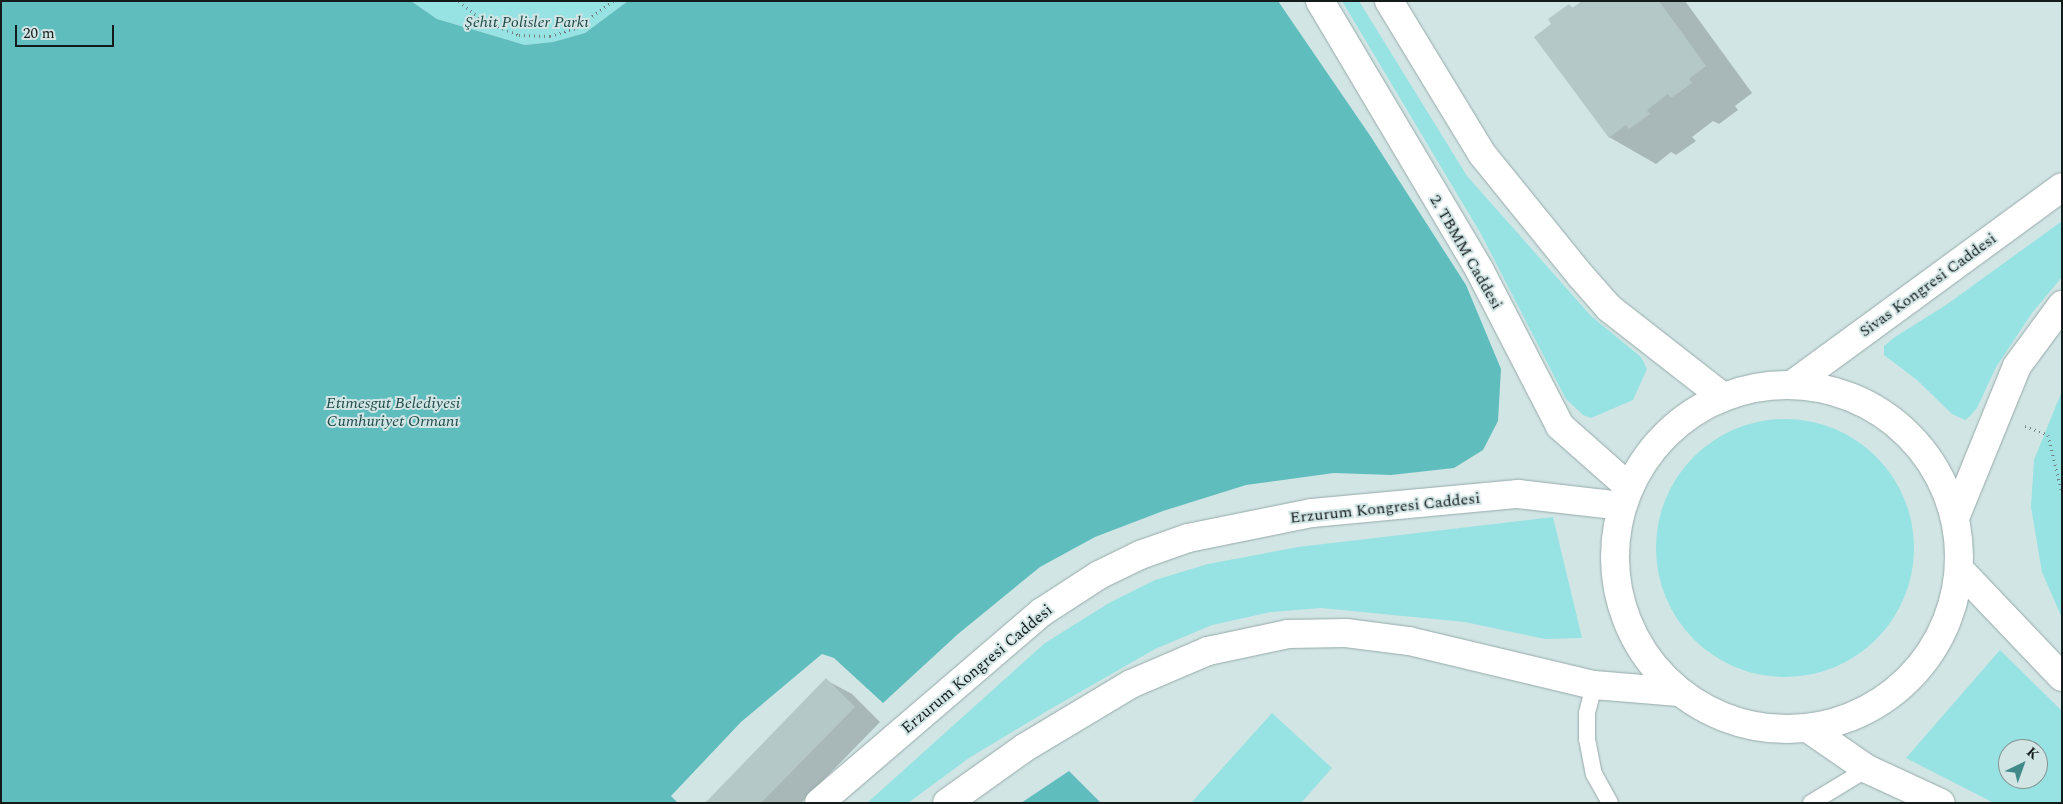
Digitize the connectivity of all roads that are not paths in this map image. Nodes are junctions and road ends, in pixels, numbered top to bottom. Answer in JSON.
{"nodes":[{"id":1,"x":1320,"y":1,"type":"edge"},
{"id":2,"x":1389,"y":1,"type":"edge"},
{"id":3,"x":2062,"y":187,"type":"edge"},
{"id":4,"x":2062,"y":305,"type":"edge"},
{"id":5,"x":1793,"y":384,"type":"junction"},
{"id":6,"x":1723,"y":398,"type":"junction"},
{"id":7,"x":1625,"y":497,"type":"junction"},
{"id":8,"x":1955,"y":518,"type":"junction"},
{"id":9,"x":1959,"y":569,"type":"junction"},
{"id":10,"x":2062,"y":677,"type":"edge"},
{"id":11,"x":1594,"y":685,"type":"junction"},
{"id":12,"x":1679,"y":692,"type":"junction"},
{"id":13,"x":1809,"y":729,"type":"junction"},
{"id":14,"x":1867,"y":769,"type":"junction"},
{"id":15,"x":819,"y":803,"type":"edge"},
{"id":16,"x":948,"y":803,"type":"edge"},
{"id":17,"x":1610,"y":803,"type":"edge"},
{"id":18,"x":1811,"y":803,"type":"edge"},
{"id":19,"x":1941,"y":803,"type":"edge"}],
"edges":[{"from":1,"to":7,"type":"main road","name":"2. TBMM Caddesi"},
{"from":2,"to":6,"type":"main road"},
{"from":3,"to":5,"type":"main road","name":"Sivas Kongresi Caddesi"},
{"from":4,"to":8,"type":"main road"},
{"from":5,"to":6,"type":"main road"},
{"from":5,"to":8,"type":"main road"},
{"from":6,"to":7,"type":"main road"},
{"from":7,"to":12,"type":"main road"},
{"from":7,"to":15,"type":"main road","name":"Erzurum Kongresi Caddesi"},
{"from":8,"to":9,"type":"main road"},
{"from":9,"to":10,"type":"main road"},
{"from":9,"to":13,"type":"main road"},
{"from":11,"to":12,"type":"main road"},
{"from":11,"to":16,"type":"main road"},
{"from":11,"to":17,"type":"lane"},
{"from":12,"to":13,"type":"main road"},
{"from":13,"to":14,"type":"main road"},
{"from":14,"to":18,"type":"lane"},
{"from":14,"to":19,"type":"main road"}]}
